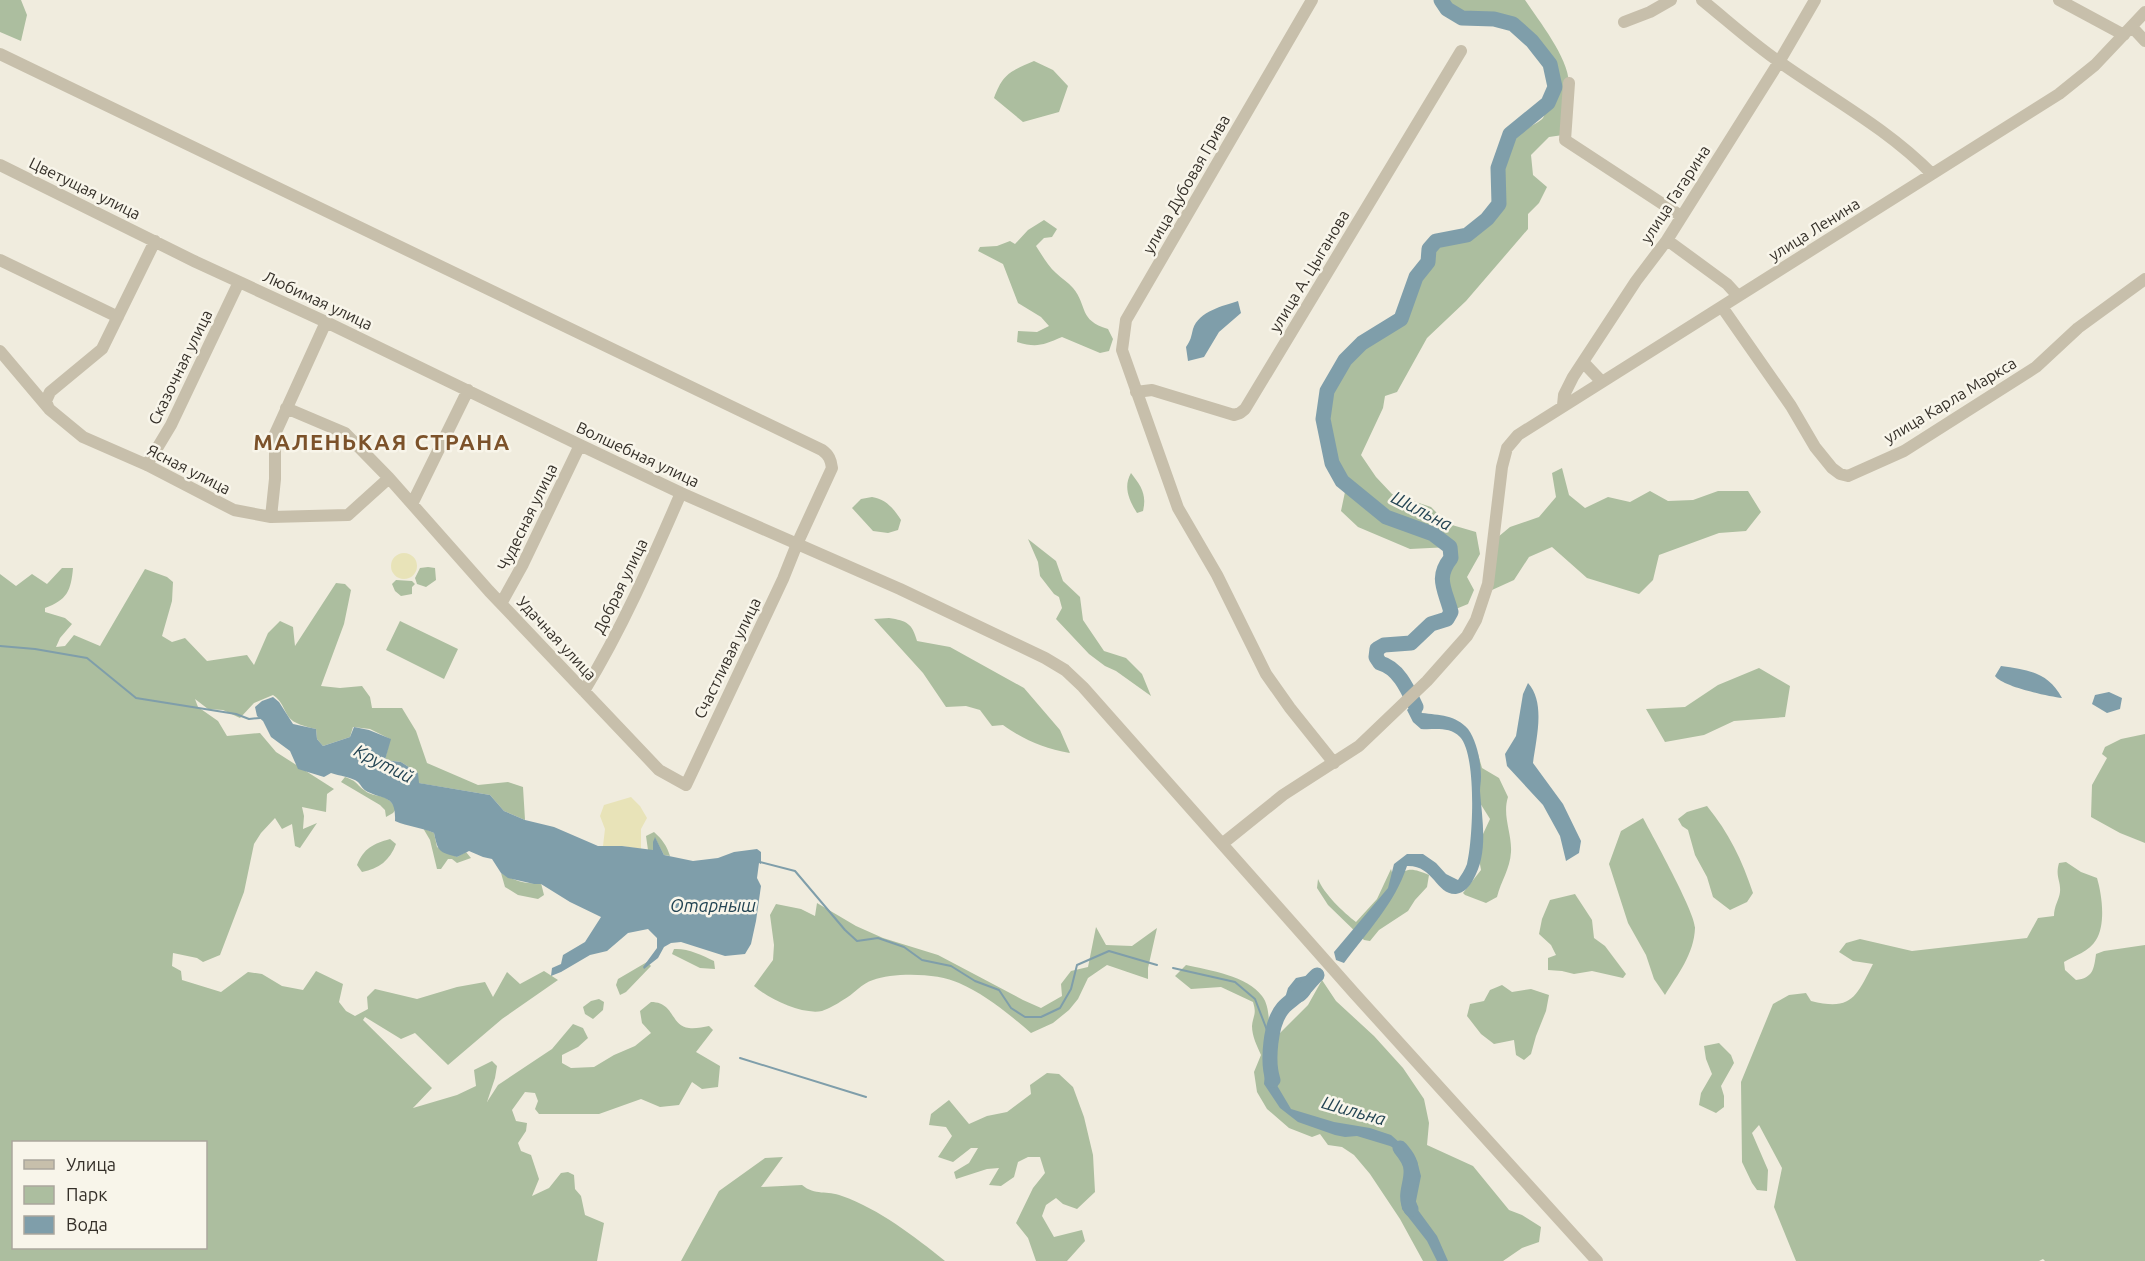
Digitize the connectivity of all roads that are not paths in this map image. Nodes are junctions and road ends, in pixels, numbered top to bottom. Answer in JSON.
{"nodes":[{"id":1,"x":1312,"y":0,"type":"edge"},
{"id":2,"x":1671,"y":0,"type":"edge"},
{"id":3,"x":1702,"y":0,"type":"edge"},
{"id":4,"x":1815,"y":0,"type":"edge"},
{"id":5,"x":2059,"y":0,"type":"edge"},
{"id":6,"x":2145,"y":12,"type":"edge"},
{"id":7,"x":1624,"y":22,"type":"dead end"},
{"id":8,"x":2128,"y":31,"type":"junction"},
{"id":9,"x":2145,"y":41,"type":"edge"},
{"id":10,"x":1461,"y":51,"type":"dead end"},
{"id":11,"x":0,"y":54,"type":"edge"},
{"id":12,"x":1779,"y":62,"type":"junction"},
{"id":13,"x":1569,"y":83,"type":"dead end"},
{"id":14,"x":0,"y":165,"type":"edge"},
{"id":15,"x":1932,"y":174,"type":"junction"},
{"id":16,"x":1681,"y":216,"type":"junction"},
{"id":17,"x":1667,"y":240,"type":"junction"},
{"id":18,"x":155,"y":241,"type":"junction"},
{"id":19,"x":0,"y":260,"type":"edge"},
{"id":20,"x":2145,"y":279,"type":"edge"},
{"id":21,"x":239,"y":282,"type":"junction"},
{"id":22,"x":1738,"y":297,"type":"junction"},
{"id":23,"x":1722,"y":308,"type":"junction"},
{"id":24,"x":118,"y":317,"type":"junction"},
{"id":25,"x":326,"y":322,"type":"junction"},
{"id":26,"x":0,"y":351,"type":"edge"},
{"id":27,"x":1583,"y":362,"type":"junction"},
{"id":28,"x":1602,"y":382,"type":"junction"},
{"id":29,"x":468,"y":390,"type":"junction"},
{"id":30,"x":1136,"y":392,"type":"junction"},
{"id":31,"x":1563,"y":405,"type":"junction"},
{"id":32,"x":286,"y":408,"type":"junction"},
{"id":33,"x":49,"y":409,"type":"junction"},
{"id":34,"x":580,"y":445,"type":"junction"},
{"id":35,"x":147,"y":465,"type":"junction"},
{"id":36,"x":389,"y":478,"type":"junction"},
{"id":37,"x":681,"y":493,"type":"junction"},
{"id":38,"x":412,"y":504,"type":"junction"},
{"id":39,"x":271,"y":517,"type":"junction"},
{"id":40,"x":797,"y":544,"type":"junction"},
{"id":41,"x":502,"y":603,"type":"junction"},
{"id":42,"x":584,"y":691,"type":"junction"},
{"id":43,"x":1334,"y":763,"type":"junction"},
{"id":44,"x":686,"y":785,"type":"joint"},
{"id":45,"x":1222,"y":844,"type":"junction"},
{"id":46,"x":1597,"y":1261,"type":"edge"}],
"edges":[{"from":1,"to":30,"type":"street","name":"улица Дубовая Грива"},
{"from":2,"to":7,"type":"street"},
{"from":3,"to":12,"type":"street"},
{"from":4,"to":12,"type":"street","name":"улица Гагарина"},
{"from":5,"to":8,"type":"street"},
{"from":6,"to":8,"type":"street","name":"улица Ленина"},
{"from":8,"to":9,"type":"street"},
{"from":8,"to":15,"type":"street","name":"улица Ленина"},
{"from":10,"to":30,"type":"street","name":"улица А. Цыганова"},
{"from":11,"to":40,"type":"street","name":"Счастливая улица"},
{"from":12,"to":15,"type":"street"},
{"from":12,"to":16,"type":"street","name":"улица Гагарина"},
{"from":13,"to":16,"type":"street"},
{"from":14,"to":18,"type":"street","name":"Цветущая улица"},
{"from":15,"to":22,"type":"street","name":"улица Ленина"},
{"from":16,"to":17,"type":"street","name":"улица Гагарина"},
{"from":17,"to":22,"type":"street"},
{"from":17,"to":27,"type":"street","name":"улица Гагарина"},
{"from":18,"to":21,"type":"street","name":"Любимая улица"},
{"from":18,"to":24,"type":"street"},
{"from":19,"to":24,"type":"street"},
{"from":20,"to":23,"type":"street","name":"улица Карла Маркса"},
{"from":21,"to":25,"type":"street","name":"Любимая улица"},
{"from":21,"to":35,"type":"street","name":"Сказочная улица"},
{"from":22,"to":23,"type":"street","name":"улица Ленина"},
{"from":23,"to":28,"type":"street","name":"улица Ленина"},
{"from":24,"to":33,"type":"street"},
{"from":25,"to":29,"type":"street","name":"Любимая улица"},
{"from":25,"to":32,"type":"street"},
{"from":26,"to":33,"type":"street","name":"Ясная улица"},
{"from":27,"to":28,"type":"street"},
{"from":27,"to":31,"type":"street","name":"улица Гагарина"},
{"from":28,"to":31,"type":"street","name":"улица Ленина"},
{"from":29,"to":34,"type":"street","name":"Волшебная улица"},
{"from":29,"to":38,"type":"street"},
{"from":30,"to":43,"type":"street","name":"улица Дубовая Грива"},
{"from":31,"to":43,"type":"street","name":"улица Ленина"},
{"from":32,"to":36,"type":"street","name":"Удачная улица"},
{"from":32,"to":39,"type":"street"},
{"from":33,"to":35,"type":"street","name":"Ясная улица"},
{"from":34,"to":37,"type":"street","name":"Волшебная улица"},
{"from":34,"to":41,"type":"street","name":"Чудесная улица"},
{"from":35,"to":39,"type":"street","name":"Ясная улица"},
{"from":36,"to":38,"type":"street","name":"Удачная улица"},
{"from":36,"to":39,"type":"street","name":"Ясная улица"},
{"from":37,"to":40,"type":"street","name":"Волшебная улица"},
{"from":37,"to":42,"type":"street","name":"Добрая улица"},
{"from":38,"to":41,"type":"street","name":"Удачная улица"},
{"from":40,"to":44,"type":"street","name":"Счастливая улица"},
{"from":40,"to":45,"type":"street","name":"Волшебная улица"},
{"from":41,"to":42,"type":"street","name":"Удачная улица"},
{"from":42,"to":44,"type":"street","name":"Удачная улица"},
{"from":43,"to":45,"type":"street","name":"улица Ленина"},
{"from":45,"to":46,"type":"street","name":"Волшебная улица"}]}
